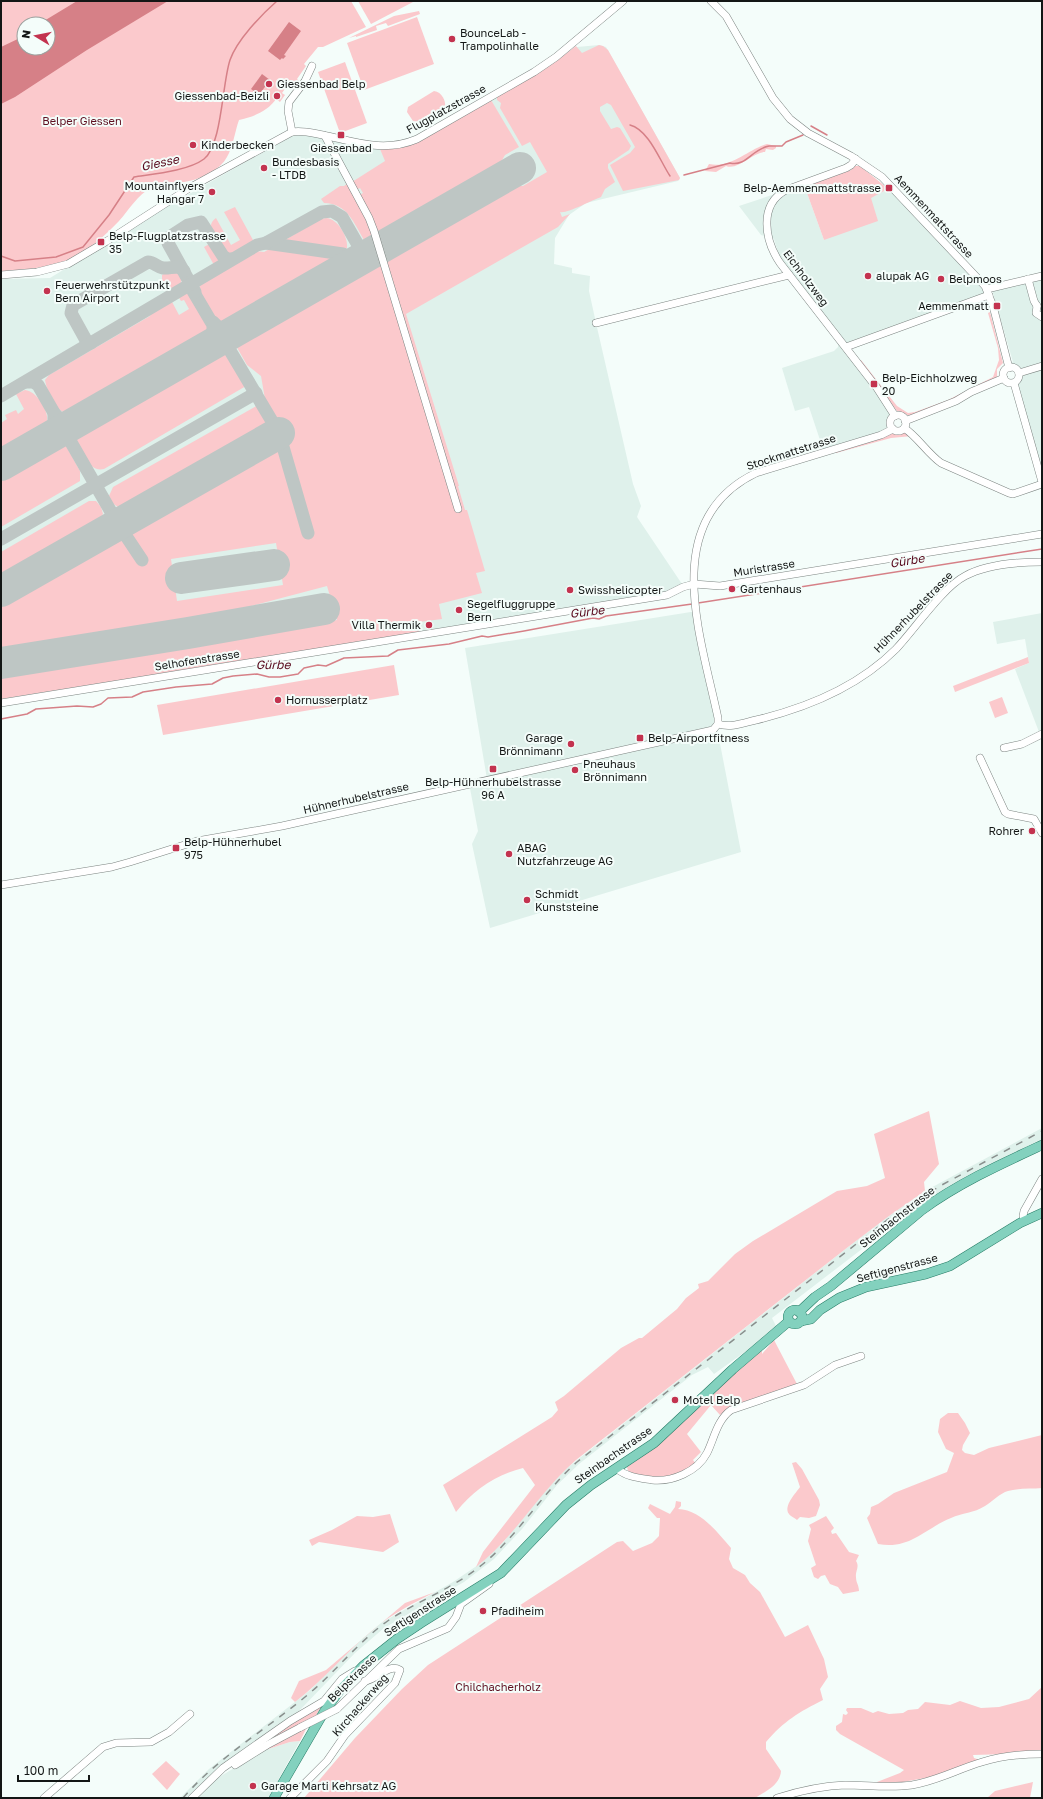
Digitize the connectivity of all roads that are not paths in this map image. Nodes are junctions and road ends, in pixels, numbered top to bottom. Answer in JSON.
{"nodes":[{"id":1,"x":623,"y":1,"type":"edge"},
{"id":2,"x":711,"y":1,"type":"edge"},
{"id":3,"x":312,"y":66,"type":"dead end"},
{"id":4,"x":292,"y":132,"type":"junction"},
{"id":5,"x":325,"y":136,"type":"junction"},
{"id":6,"x":331,"y":148,"type":"junction"},
{"id":7,"x":324,"y":153,"type":"dead end"},
{"id":8,"x":856,"y":159,"type":"junction"},
{"id":9,"x":1,"y":274,"type":"edge"},
{"id":10,"x":789,"y":275,"type":"junction"},
{"id":11,"x":1042,"y":276,"type":"edge"},
{"id":12,"x":1028,"y":279,"type":"junction"},
{"id":13,"x":988,"y":292,"type":"junction"},
{"id":14,"x":1040,"y":305,"type":"edge"},
{"id":15,"x":1042,"y":317,"type":"edge"},
{"id":16,"x":596,"y":322,"type":"dead end"},
{"id":17,"x":846,"y":347,"type":"junction"},
{"id":18,"x":1042,"y":366,"type":"edge"},
{"id":19,"x":1009,"y":368,"type":"junction"},
{"id":20,"x":1019,"y":373,"type":"junction"},
{"id":21,"x":1004,"y":378,"type":"junction"},
{"id":22,"x":1014,"y":383,"type":"junction"},
{"id":23,"x":895,"y":416,"type":"junction"},
{"id":24,"x":904,"y":424,"type":"junction"},
{"id":25,"x":893,"y":429,"type":"junction"},
{"id":26,"x":1042,"y":483,"type":"edge"},
{"id":27,"x":458,"y":509,"type":"dead end"},
{"id":28,"x":1042,"y":534,"type":"edge"},
{"id":29,"x":1042,"y":562,"type":"edge"},
{"id":30,"x":694,"y":584,"type":"junction"},
{"id":31,"x":491,"y":623,"type":"joint"},
{"id":32,"x":1,"y":703,"type":"edge"},
{"id":33,"x":716,"y":726,"type":"junction"},
{"id":34,"x":1042,"y":734,"type":"edge"},
{"id":35,"x":1004,"y":748,"type":"dead end"},
{"id":36,"x":980,"y":758,"type":"dead end"},
{"id":37,"x":1042,"y":833,"type":"edge"},
{"id":38,"x":1,"y":885,"type":"edge"},
{"id":39,"x":1042,"y":1145,"type":"edge"},
{"id":40,"x":1042,"y":1179,"type":"edge"},
{"id":41,"x":1042,"y":1213,"type":"edge"},
{"id":42,"x":1025,"y":1221,"type":"junction"},
{"id":43,"x":800,"y":1316,"type":"junction"},
{"id":44,"x":861,"y":1356,"type":"dead end"},
{"id":45,"x":617,"y":1469,"type":"junction"},
{"id":46,"x":492,"y":1581,"type":"junction"},
{"id":47,"x":363,"y":1666,"type":"junction"},
{"id":48,"x":365,"y":1681,"type":"junction"},
{"id":49,"x":190,"y":1714,"type":"dead end"},
{"id":50,"x":1042,"y":1754,"type":"edge"},
{"id":51,"x":213,"y":1777,"type":"junction"},
{"id":52,"x":44,"y":1798,"type":"edge"},
{"id":53,"x":192,"y":1798,"type":"edge"},
{"id":54,"x":274,"y":1798,"type":"edge"},
{"id":55,"x":290,"y":1798,"type":"edge"},
{"id":56,"x":776,"y":1798,"type":"edge"}],
"edges":[{"from":1,"to":5,"type":"street","name":"Flugplatzstrasse"},
{"from":2,"to":8,"type":"street"},
{"from":3,"to":4,"type":"street"},
{"from":4,"to":5,"type":"street","name":"Flugplatzstrasse"},
{"from":4,"to":9,"type":"street"},
{"from":5,"to":6,"type":"street"},
{"from":6,"to":7,"type":"street"},
{"from":6,"to":27,"type":"street"},
{"from":8,"to":10,"type":"street","name":"Eichholzweg"},
{"from":8,"to":13,"type":"street","name":"Aemmenmattstrasse"},
{"from":10,"to":16,"type":"street"},
{"from":10,"to":17,"type":"street","name":"Eichholzweg"},
{"from":11,"to":12,"type":"street"},
{"from":12,"to":13,"type":"street"},
{"from":12,"to":14,"type":"street"},
{"from":13,"to":17,"type":"street"},
{"from":13,"to":19,"type":"street","name":"Aemmenmattstrasse"},
{"from":14,"to":15,"type":"street"},
{"from":17,"to":23,"type":"street","name":"Eichholzweg"},
{"from":18,"to":20,"type":"street"},
{"from":19,"to":20,"type":"street"},
{"from":19,"to":21,"type":"street"},
{"from":20,"to":22,"type":"street"},
{"from":21,"to":22,"type":"street"},
{"from":21,"to":24,"type":"street"},
{"from":22,"to":26,"type":"street"},
{"from":23,"to":24,"type":"street"},
{"from":23,"to":25,"type":"street"},
{"from":24,"to":25,"type":"street"},
{"from":24,"to":26,"type":"street"},
{"from":25,"to":30,"type":"street","name":"Stockmattstrasse"},
{"from":28,"to":30,"type":"street","name":"Muristrasse"},
{"from":29,"to":33,"type":"street","name":"Hühnerhubelstrasse"},
{"from":30,"to":31,"type":"street","name":"Muristrasse"},
{"from":30,"to":33,"type":"street","name":"Stockmattstrasse"},
{"from":31,"to":32,"type":"street","name":"Selhofenstrasse"},
{"from":33,"to":38,"type":"street","name":"Hühnerhubelstrasse"},
{"from":34,"to":35,"type":"street"},
{"from":36,"to":37,"type":"street"},
{"from":39,"to":43,"type":"main road","name":"Steinbachstrasse"},
{"from":40,"to":42,"type":"street"},
{"from":41,"to":42,"type":"main road","name":"Seftigenstrasse"},
{"from":42,"to":43,"type":"main road","name":"Seftigenstrasse"},
{"from":43,"to":45,"type":"main road","name":"Steinbachstrasse"},
{"from":44,"to":45,"type":"street"},
{"from":45,"to":46,"type":"main road","name":"Steinbachstrasse"},
{"from":46,"to":47,"type":"main road","name":"Seftigenstrasse"},
{"from":46,"to":48,"type":"street","name":"Belpstrasse"},
{"from":47,"to":51,"type":"street","name":"Belpstrasse"},
{"from":47,"to":54,"type":"main road","name":"Seftigenstrasse"},
{"from":48,"to":51,"type":"street","name":"Belpstrasse","bridge":true},
{"from":48,"to":55,"type":"street","name":"Kirchackerweg"},
{"from":49,"to":52,"type":"street"},
{"from":50,"to":56,"type":"street"},
{"from":51,"to":53,"type":"street","name":"Belpstrasse"}]}
